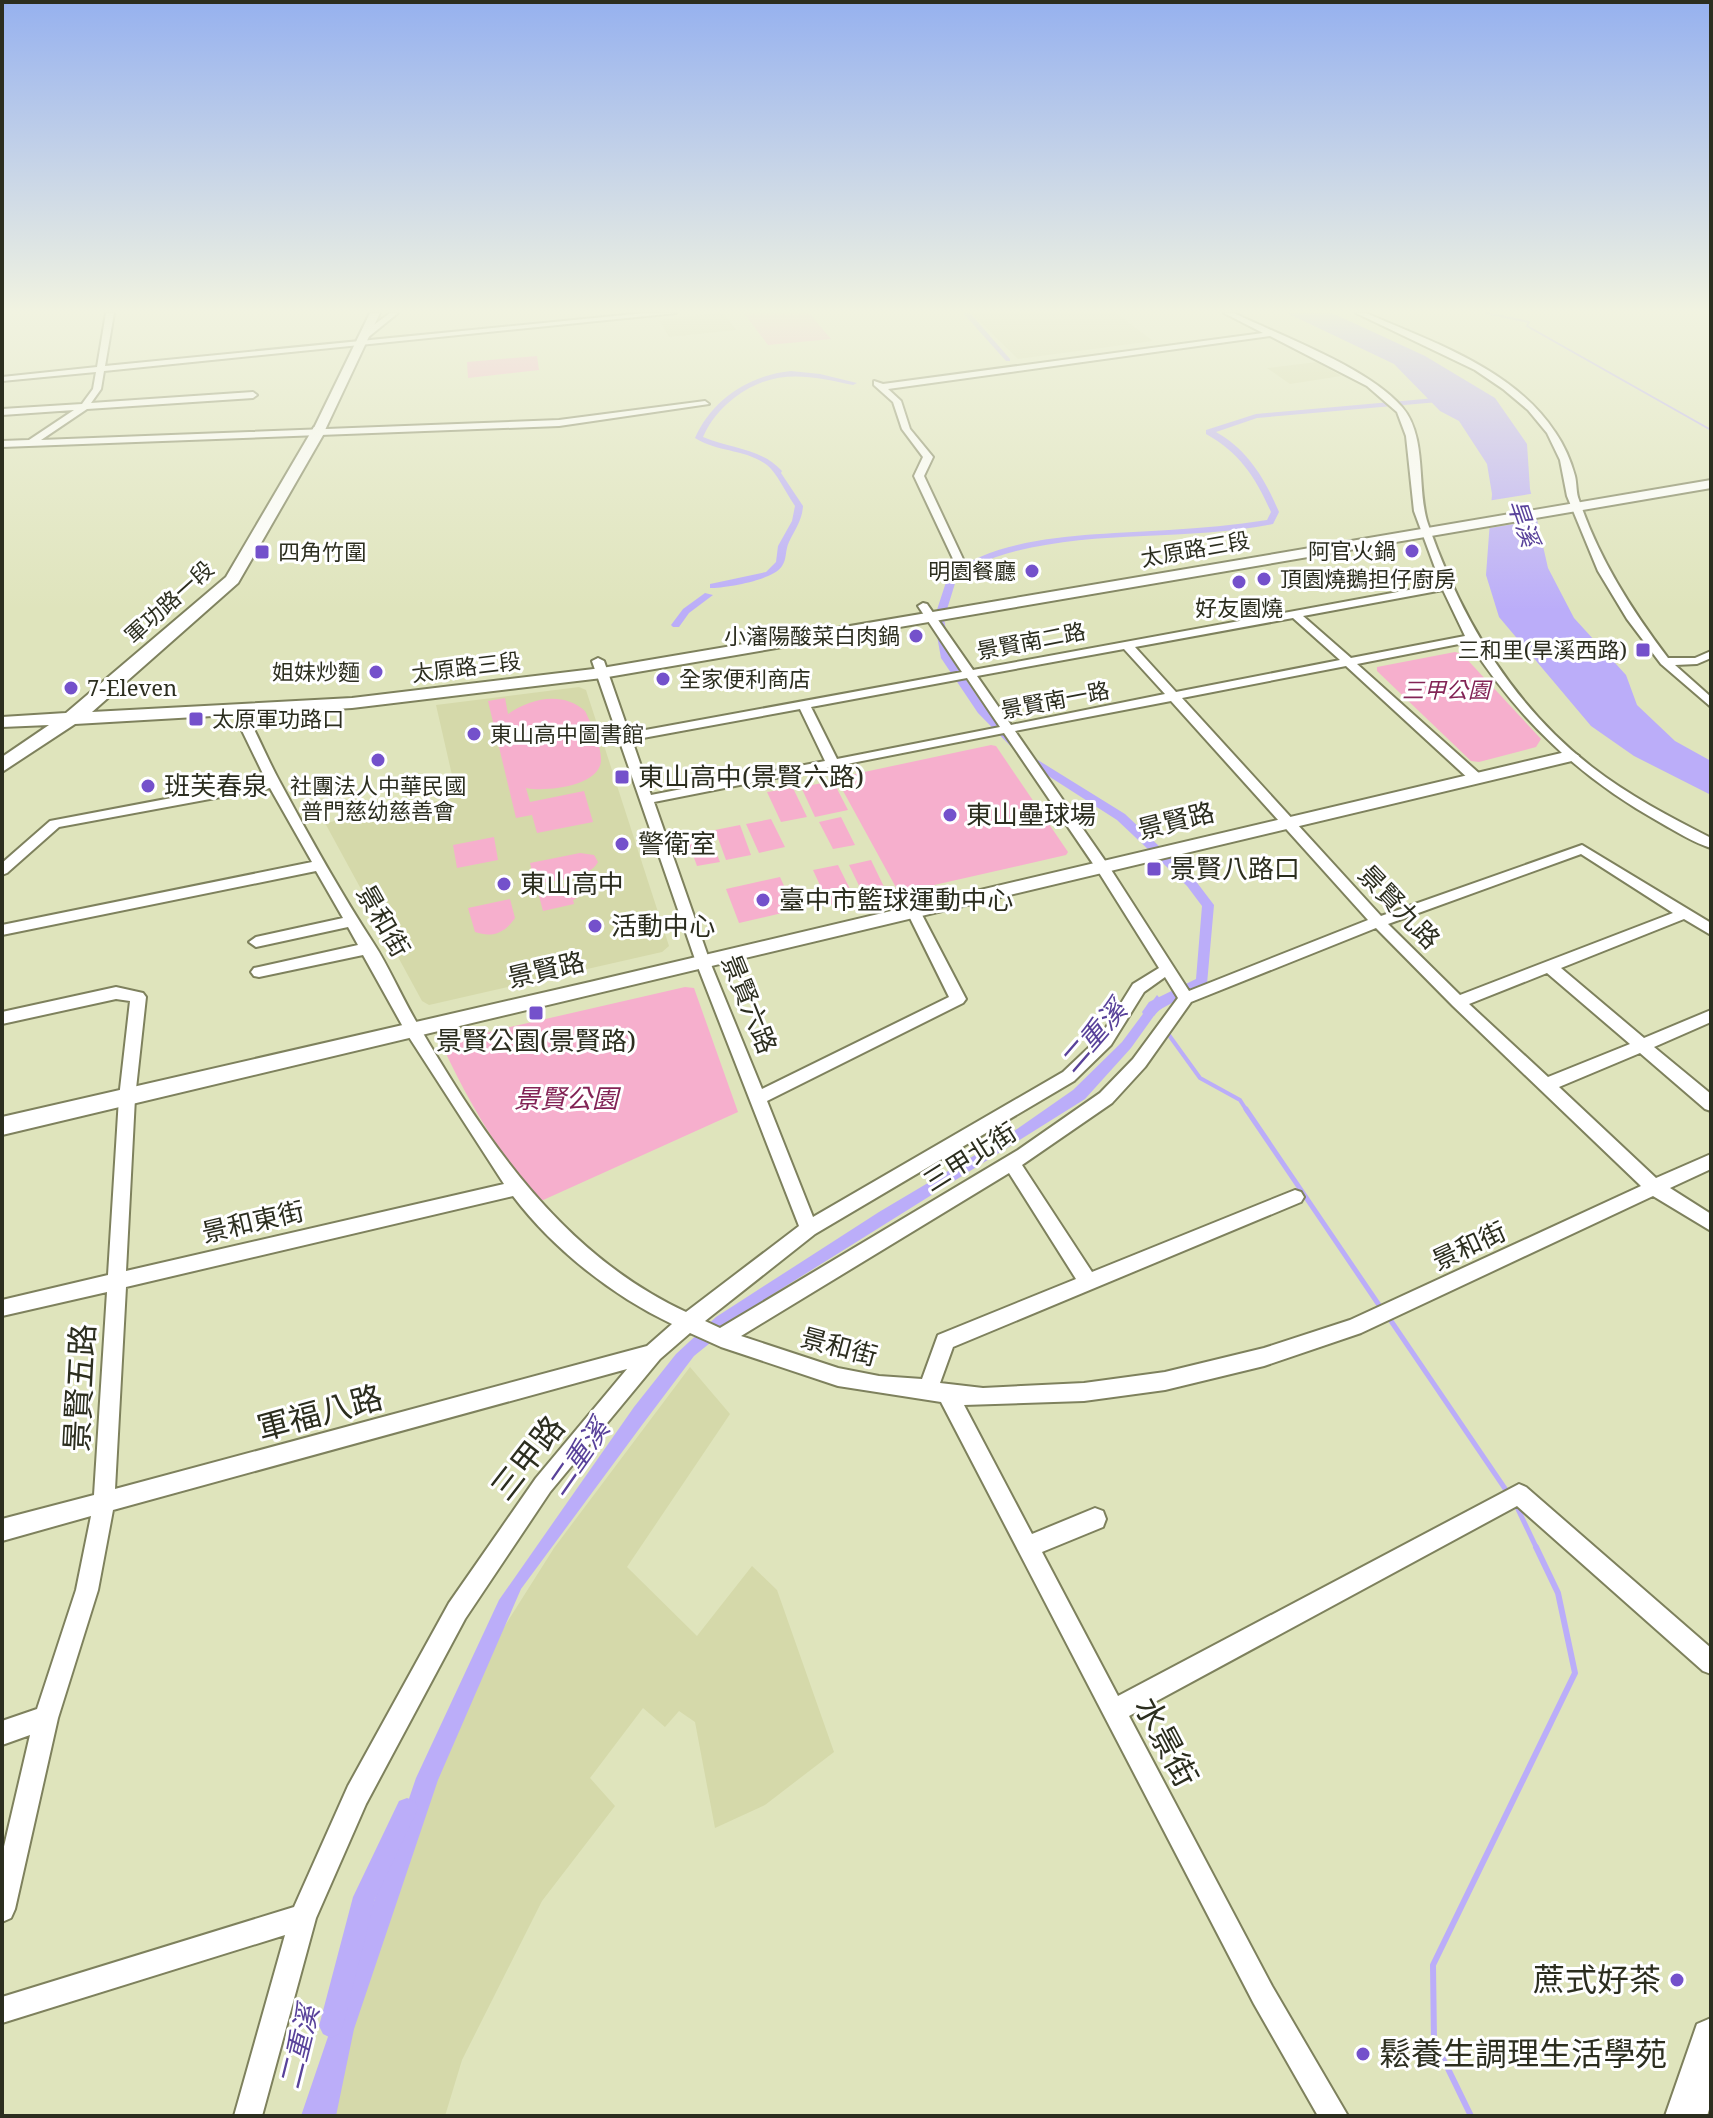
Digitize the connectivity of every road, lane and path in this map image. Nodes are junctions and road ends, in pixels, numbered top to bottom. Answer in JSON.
{"nodes":[{"id":1,"x":76,"y":412,"type":"edge"},
{"id":2,"x":328,"y":412,"type":"edge"},
{"id":3,"x":645,"y":412,"type":"edge"},
{"id":4,"x":900,"y":412,"type":"edge"},
{"id":5,"x":1401,"y":412,"type":"edge"},
{"id":6,"x":1533,"y":412,"type":"edge"},
{"id":7,"x":319,"y":430,"type":"junction"},
{"id":8,"x":30,"y":443,"type":"junction"},
{"id":9,"x":2,"y":444,"type":"edge"},
{"id":10,"x":1711,"y":472,"type":"edge"},
{"id":11,"x":1711,"y":484,"type":"edge"},
{"id":12,"x":1568,"y":503,"type":"junction"},
{"id":13,"x":1429,"y":527,"type":"junction"},
{"id":14,"x":958,"y":559,"type":"dead end"},
{"id":15,"x":1447,"y":586,"type":"junction"},
{"id":16,"x":927,"y":612,"type":"junction"},
{"id":17,"x":1294,"y":613,"type":"junction"},
{"id":18,"x":1472,"y":638,"type":"junction"},
{"id":19,"x":1126,"y":644,"type":"junction"},
{"id":20,"x":1711,"y":654,"type":"edge"},
{"id":21,"x":1349,"y":662,"type":"junction"},
{"id":22,"x":1665,"y":662,"type":"junction"},
{"id":23,"x":600,"y":667,"type":"junction"},
{"id":24,"x":970,"y":673,"type":"junction"},
{"id":25,"x":1174,"y":697,"type":"junction"},
{"id":26,"x":1711,"y":703,"type":"edge"},
{"id":27,"x":803,"y":704,"type":"junction"},
{"id":28,"x":88,"y":706,"type":"junction"},
{"id":29,"x":2,"y":709,"type":"edge"},
{"id":30,"x":238,"y":710,"type":"junction"},
{"id":31,"x":68,"y":720,"type":"junction"},
{"id":32,"x":2,"y":722,"type":"edge"},
{"id":33,"x":1008,"y":730,"type":"junction"},
{"id":34,"x":623,"y":738,"type":"junction"},
{"id":35,"x":1570,"y":756,"type":"junction"},
{"id":36,"x":833,"y":764,"type":"junction"},
{"id":37,"x":2,"y":766,"type":"edge"},
{"id":38,"x":1476,"y":778,"type":"junction"},
{"id":39,"x":274,"y":783,"type":"junction"},
{"id":40,"x":645,"y":800,"type":"junction"},
{"id":41,"x":1286,"y":822,"type":"junction"},
{"id":42,"x":1711,"y":844,"type":"edge"},
{"id":43,"x":321,"y":865,"type":"junction"},
{"id":44,"x":1103,"y":868,"type":"junction"},
{"id":45,"x":2,"y":870,"type":"edge"},
{"id":46,"x":1686,"y":913,"type":"junction"},
{"id":47,"x":915,"y":914,"type":"junction"},
{"id":48,"x":354,"y":921,"type":"junction"},
{"id":49,"x":1378,"y":922,"type":"junction"},
{"id":50,"x":2,"y":930,"type":"edge"},
{"id":51,"x":1711,"y":930,"type":"edge"},
{"id":52,"x":256,"y":942,"type":"dead end"},
{"id":53,"x":369,"y":948,"type":"junction"},
{"id":54,"x":703,"y":962,"type":"junction"},
{"id":55,"x":1550,"y":967,"type":"junction"},
{"id":56,"x":1168,"y":970,"type":"junction"},
{"id":57,"x":259,"y":972,"type":"dead end"},
{"id":58,"x":1186,"y":998,"type":"junction"},
{"id":59,"x":1458,"y":1002,"type":"junction"},
{"id":60,"x":1711,"y":1016,"type":"edge"},
{"id":61,"x":2,"y":1018,"type":"edge"},
{"id":62,"x":413,"y":1030,"type":"junction"},
{"id":63,"x":1639,"y":1045,"type":"junction"},
{"id":64,"x":1547,"y":1085,"type":"junction"},
{"id":65,"x":127,"y":1098,"type":"junction"},
{"id":66,"x":758,"y":1098,"type":"junction"},
{"id":67,"x":1711,"y":1104,"type":"edge"},
{"id":68,"x":2,"y":1126,"type":"edge"},
{"id":69,"x":1711,"y":1161,"type":"edge"},
{"id":70,"x":1012,"y":1163,"type":"junction"},
{"id":71,"x":517,"y":1188,"type":"junction"},
{"id":72,"x":1655,"y":1188,"type":"junction"},
{"id":73,"x":1295,"y":1197,"type":"dead end"},
{"id":74,"x":1711,"y":1223,"type":"edge"},
{"id":75,"x":809,"y":1229,"type":"junction"},
{"id":76,"x":116,"y":1281,"type":"junction"},
{"id":77,"x":1088,"y":1282,"type":"junction"},
{"id":78,"x":2,"y":1308,"type":"edge"},
{"id":79,"x":686,"y":1324,"type":"junction"},
{"id":80,"x":721,"y":1338,"type":"junction"},
{"id":81,"x":653,"y":1353,"type":"junction"},
{"id":82,"x":938,"y":1392,"type":"junction"},
{"id":83,"x":104,"y":1502,"type":"junction"},
{"id":84,"x":1095,"y":1519,"type":"dead end"},
{"id":85,"x":2,"y":1530,"type":"edge"},
{"id":86,"x":1027,"y":1547,"type":"junction"},
{"id":87,"x":1711,"y":1663,"type":"edge"},
{"id":88,"x":1114,"y":1711,"type":"junction"},
{"id":89,"x":46,"y":1718,"type":"junction"},
{"id":90,"x":2,"y":1733,"type":"edge"},
{"id":91,"x":2,"y":1909,"type":"edge"},
{"id":92,"x":303,"y":1917,"type":"junction"},
{"id":93,"x":2,"y":2010,"type":"edge"},
{"id":94,"x":1711,"y":2038,"type":"edge"},
{"id":95,"x":248,"y":2116,"type":"edge"},
{"id":96,"x":1334,"y":2116,"type":"edge"},
{"id":97,"x":1686,"y":2116,"type":"edge"}],
"edges":[{"from":1,"to":8,"type":"street"},
{"from":2,"to":7,"type":"street"},
{"from":3,"to":7,"type":"street"},
{"from":4,"to":14,"type":"street"},
{"from":5,"to":13,"type":"street"},
{"from":6,"to":12,"type":"street"},
{"from":7,"to":8,"type":"street"},
{"from":7,"to":28,"type":"main road","name":"軍功路一段"},
{"from":8,"to":9,"type":"street"},
{"from":10,"to":12,"type":"main road"},
{"from":11,"to":12,"type":"main road"},
{"from":12,"to":13,"type":"main road","name":"太原路三段"},
{"from":12,"to":22,"type":"street"},
{"from":13,"to":15,"type":"street"},
{"from":13,"to":16,"type":"main road","name":"太原路三段"},
{"from":15,"to":17,"type":"street","name":"景賢南二路"},
{"from":15,"to":18,"type":"street"},
{"from":16,"to":23,"type":"main road","name":"太原路三段"},
{"from":16,"to":24,"type":"street"},
{"from":17,"to":19,"type":"street","name":"景賢南二路"},
{"from":17,"to":21,"type":"street"},
{"from":18,"to":21,"type":"street","name":"景賢南一路"},
{"from":18,"to":35,"type":"street"},
{"from":19,"to":24,"type":"street","name":"景賢南二路"},
{"from":19,"to":25,"type":"street","name":"景賢九路"},
{"from":20,"to":22,"type":"street"},
{"from":21,"to":25,"type":"street","name":"景賢南一路"},
{"from":21,"to":38,"type":"street"},
{"from":22,"to":26,"type":"street"},
{"from":23,"to":28,"type":"main road","name":"太原路三段"},
{"from":23,"to":30,"type":"main road","name":"太原路三段"},
{"from":23,"to":34,"type":"street","name":"景賢六路"},
{"from":24,"to":27,"type":"street","name":"景賢南二路"},
{"from":24,"to":33,"type":"street"},
{"from":25,"to":33,"type":"street","name":"景賢南一路"},
{"from":25,"to":41,"type":"street","name":"景賢九路"},
{"from":27,"to":34,"type":"street","name":"景賢南二路"},
{"from":27,"to":36,"type":"street"},
{"from":28,"to":29,"type":"main road","name":"太原路三段"},
{"from":28,"to":31,"type":"main road","name":"軍功路一段"},
{"from":30,"to":31,"type":"main road","name":"太原路三段"},
{"from":30,"to":39,"type":"street","name":"景和街"},
{"from":31,"to":32,"type":"main road","name":"太原路三段"},
{"from":31,"to":37,"type":"main road","name":"軍功路一段"},
{"from":33,"to":36,"type":"street","name":"景賢南一路"},
{"from":33,"to":44,"type":"street"},
{"from":34,"to":40,"type":"street","name":"景賢六路"},
{"from":35,"to":38,"type":"street","name":"景賢路"},
{"from":35,"to":42,"type":"street"},
{"from":36,"to":40,"type":"street","name":"景賢南一路"},
{"from":38,"to":41,"type":"street","name":"景賢路"},
{"from":39,"to":43,"type":"street","name":"景和街"},
{"from":39,"to":45,"type":"street"},
{"from":40,"to":54,"type":"street","name":"景賢六路"},
{"from":41,"to":44,"type":"street","name":"景賢路"},
{"from":41,"to":49,"type":"street","name":"景賢九路"},
{"from":43,"to":48,"type":"street","name":"景和街"},
{"from":43,"to":50,"type":"street"},
{"from":44,"to":47,"type":"street","name":"景賢路"},
{"from":44,"to":56,"type":"street"},
{"from":46,"to":49,"type":"street"},
{"from":46,"to":51,"type":"street"},
{"from":46,"to":55,"type":"street"},
{"from":47,"to":54,"type":"street","name":"景賢路"},
{"from":47,"to":66,"type":"street"},
{"from":48,"to":52,"type":"street"},
{"from":48,"to":53,"type":"street","name":"景和街"},
{"from":49,"to":58,"type":"street"},
{"from":49,"to":59,"type":"street","name":"景賢九路"},
{"from":53,"to":57,"type":"street"},
{"from":53,"to":62,"type":"street","name":"景和街"},
{"from":54,"to":62,"type":"street","name":"景賢路"},
{"from":54,"to":66,"type":"street","name":"景賢六路"},
{"from":55,"to":59,"type":"street"},
{"from":55,"to":63,"type":"street"},
{"from":56,"to":58,"type":"street"},
{"from":56,"to":75,"type":"street","name":"三甲路"},
{"from":58,"to":70,"type":"street","name":"三甲北街"},
{"from":59,"to":64,"type":"street","name":"景賢九路"},
{"from":60,"to":63,"type":"street"},
{"from":61,"to":65,"type":"street","name":"景賢五路"},
{"from":62,"to":65,"type":"street","name":"景賢路"},
{"from":62,"to":71,"type":"street","name":"景和街"},
{"from":63,"to":64,"type":"street"},
{"from":63,"to":67,"type":"street"},
{"from":64,"to":72,"type":"street","name":"景賢九路"},
{"from":65,"to":68,"type":"street","name":"景賢路"},
{"from":65,"to":76,"type":"street","name":"景賢五路"},
{"from":66,"to":75,"type":"street","name":"景賢六路"},
{"from":69,"to":72,"type":"street","name":"景和街"},
{"from":70,"to":77,"type":"street"},
{"from":70,"to":80,"type":"street","name":"三甲北街"},
{"from":71,"to":76,"type":"street","name":"景和東街"},
{"from":71,"to":79,"type":"street","name":"景和街"},
{"from":72,"to":74,"type":"street","name":"景賢九路"},
{"from":72,"to":82,"type":"street","name":"景和街"},
{"from":73,"to":77,"type":"street"},
{"from":75,"to":79,"type":"street","name":"三甲路"},
{"from":76,"to":78,"type":"street","name":"景和東街"},
{"from":76,"to":83,"type":"street","name":"景賢五路"},
{"from":77,"to":82,"type":"street"},
{"from":79,"to":80,"type":"street","name":"景和街"},
{"from":79,"to":81,"type":"street","name":"三甲路"},
{"from":80,"to":82,"type":"street","name":"景和街"},
{"from":81,"to":83,"type":"street","name":"軍福八路"},
{"from":81,"to":92,"type":"street","name":"三甲路"},
{"from":82,"to":86,"type":"street","name":"水景街"},
{"from":83,"to":85,"type":"street","name":"軍福八路"},
{"from":83,"to":89,"type":"street","name":"景賢五路"},
{"from":84,"to":86,"type":"street"},
{"from":86,"to":88,"type":"street","name":"水景街"},
{"from":87,"to":88,"type":"street"},
{"from":88,"to":96,"type":"street","name":"水景街"},
{"from":89,"to":90,"type":"street"},
{"from":89,"to":91,"type":"street","name":"景賢五路"},
{"from":92,"to":93,"type":"street"},
{"from":92,"to":95,"type":"street","name":"三甲路"},
{"from":94,"to":97,"type":"main road"}]}
